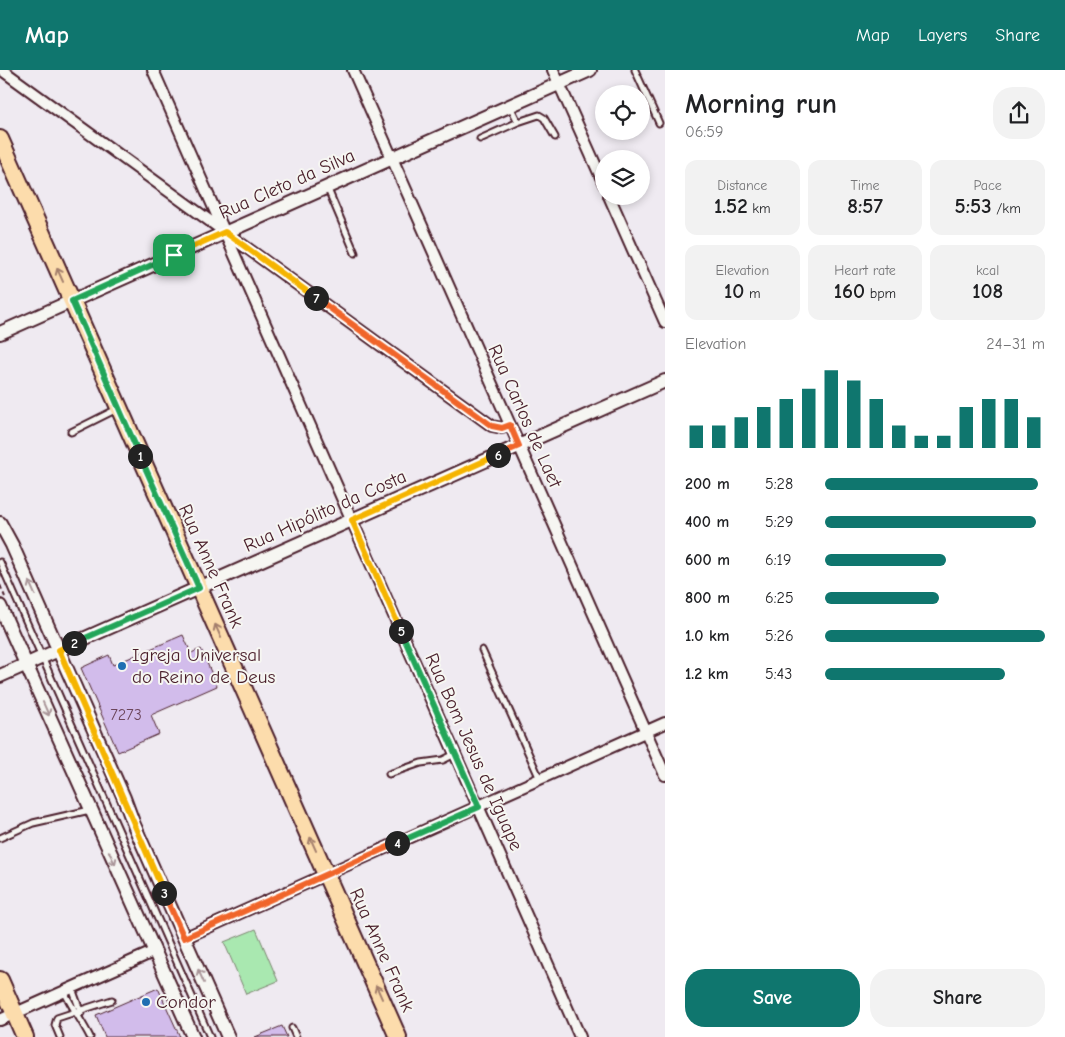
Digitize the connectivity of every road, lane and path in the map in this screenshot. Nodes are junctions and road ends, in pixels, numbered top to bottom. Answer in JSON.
{"nodes":[{"id":1,"x":2,"y":70,"type":"edge"},
{"id":2,"x":153,"y":70,"type":"edge"},
{"id":3,"x":353,"y":70,"type":"edge"},
{"id":4,"x":553,"y":70,"type":"edge"},
{"id":5,"x":590,"y":70,"type":"edge"},
{"id":6,"x":635,"y":70,"type":"edge"},
{"id":7,"x":559,"y":84,"type":"junction"},
{"id":8,"x":510,"y":106,"type":"junction"},
{"id":9,"x":518,"y":122,"type":"junction"},
{"id":10,"x":659,"y":123,"type":"dead end"},
{"id":11,"x":555,"y":137,"type":"dead end"},
{"id":12,"x":480,"y":139,"type":"dead end"},
{"id":13,"x":0,"y":140,"type":"edge"},
{"id":14,"x":392,"y":158,"type":"junction"},
{"id":15,"x":595,"y":164,"type":"edge"},
{"id":16,"x":327,"y":187,"type":"junction"},
{"id":17,"x":613,"y":205,"type":"edge"},
{"id":18,"x":225,"y":232,"type":"junction"},
{"id":19,"x":355,"y":253,"type":"dead end"},
{"id":20,"x":72,"y":301,"type":"junction"},
{"id":21,"x":665,"y":322,"type":"edge"},
{"id":22,"x":0,"y":333,"type":"edge"},
{"id":23,"x":665,"y":381,"type":"edge"},
{"id":24,"x":119,"y":408,"type":"junction"},
{"id":25,"x":510,"y":425,"type":"junction"},
{"id":26,"x":70,"y":432,"type":"dead end"},
{"id":27,"x":519,"y":446,"type":"junction"},
{"id":28,"x":352,"y":520,"type":"junction"},
{"id":29,"x":0,"y":522,"type":"edge"},
{"id":30,"x":0,"y":562,"type":"edge"},
{"id":31,"x":199,"y":588,"type":"junction"},
{"id":32,"x":0,"y":606,"type":"edge"},
{"id":33,"x":59,"y":650,"type":"junction"},
{"id":34,"x":482,"y":650,"type":"dead end"},
{"id":35,"x":42,"y":658,"type":"junction"},
{"id":36,"x":26,"y":665,"type":"junction"},
{"id":37,"x":0,"y":676,"type":"edge"},
{"id":38,"x":665,"y":724,"type":"edge"},
{"id":39,"x":646,"y":732,"type":"junction"},
{"id":40,"x":455,"y":754,"type":"junction"},
{"id":41,"x":389,"y":774,"type":"dead end"},
{"id":42,"x":665,"y":775,"type":"edge"},
{"id":43,"x":541,"y":779,"type":"junction"},
{"id":44,"x":479,"y":807,"type":"junction"},
{"id":45,"x":90,"y":810,"type":"junction"},
{"id":46,"x":0,"y":838,"type":"edge"},
{"id":47,"x":326,"y":874,"type":"junction"},
{"id":48,"x":184,"y":938,"type":"junction"},
{"id":49,"x":155,"y":951,"type":"junction"},
{"id":50,"x":0,"y":980,"type":"edge"},
{"id":51,"x":68,"y":990,"type":"junction"},
{"id":52,"x":112,"y":1000,"type":"dead end"},
{"id":53,"x":78,"y":1012,"type":"junction"},
{"id":54,"x":7,"y":1016,"type":"edge"},
{"id":55,"x":292,"y":1028,"type":"dead end"},
{"id":56,"x":25,"y":1037,"type":"edge"},
{"id":57,"x":60,"y":1037,"type":"edge"},
{"id":58,"x":90,"y":1037,"type":"edge"},
{"id":59,"x":193,"y":1037,"type":"edge"},
{"id":60,"x":210,"y":1037,"type":"edge"},
{"id":61,"x":228,"y":1037,"type":"edge"},
{"id":62,"x":296,"y":1037,"type":"edge"},
{"id":63,"x":398,"y":1037,"type":"edge"},
{"id":64,"x":580,"y":1037,"type":"edge"}],
"edges":[{"from":1,"to":18,"type":"street"},
{"from":2,"to":18,"type":"street","name":"Rua Bom Jesus de Iguape"},
{"from":3,"to":14,"type":"street","name":"Rua Carlos de Laet"},
{"from":4,"to":7,"type":"street"},
{"from":5,"to":7,"type":"street","name":"Rua Cleto da Silva"},
{"from":6,"to":10,"type":"lane"},
{"from":7,"to":8,"type":"street","name":"Rua Cleto da Silva"},
{"from":7,"to":15,"type":"street"},
{"from":8,"to":9,"type":"lane"},
{"from":8,"to":14,"type":"street","name":"Rua Cleto da Silva"},
{"from":9,"to":11,"type":"lane"},
{"from":9,"to":12,"type":"lane"},
{"from":20,"to":13,"type":"main road","name":"Rua Anne Frank","one_way":true},
{"from":14,"to":16,"type":"street","name":"Rua Cleto da Silva"},
{"from":14,"to":25,"type":"street","name":"Rua Carlos de Laet"},
{"from":16,"to":18,"type":"street","name":"Rua Cleto da Silva"},
{"from":16,"to":19,"type":"lane"},
{"from":17,"to":21,"type":"street"},
{"from":18,"to":20,"type":"street","name":"Rua Cleto da Silva"},
{"from":18,"to":25,"type":"street"},
{"from":18,"to":28,"type":"street","name":"Rua Bom Jesus de Iguape"},
{"from":20,"to":22,"type":"street","name":"Rua Cleto da Silva"},
{"from":20,"to":24,"type":"main road","name":"Rua Anne Frank"},
{"from":23,"to":27,"type":"street","name":"Rua Hipólito da Costa"},
{"from":24,"to":26,"type":"lane"},
{"from":24,"to":31,"type":"main road","name":"Rua Anne Frank"},
{"from":25,"to":27,"type":"street","name":"Rua Carlos de Laet"},
{"from":27,"to":28,"type":"street","name":"Rua Hipólito da Costa"},
{"from":27,"to":39,"type":"street","name":"Rua Carlos de Laet"},
{"from":28,"to":31,"type":"street","name":"Rua Hipólito da Costa"},
{"from":28,"to":40,"type":"street","name":"Rua Bom Jesus de Iguape"},
{"from":33,"to":29,"type":"street","one_way":true},
{"from":30,"to":35,"type":"lane"},
{"from":31,"to":33,"type":"street","name":"Rua Hipólito da Costa"},
{"from":47,"to":31,"type":"main road","name":"Rua Anne Frank","one_way":true},
{"from":32,"to":36,"type":"street"},
{"from":33,"to":35,"type":"street","name":"Rua Hipólito da Costa"},
{"from":33,"to":48,"type":"street"},
{"from":34,"to":43,"type":"lane"},
{"from":35,"to":36,"type":"street","name":"Rua Hipólito da Costa"},
{"from":35,"to":60,"type":"lane"},
{"from":36,"to":37,"type":"street","name":"Rua Hipólito da Costa"},
{"from":36,"to":45,"type":"street","one_way":true},
{"from":38,"to":39,"type":"street"},
{"from":39,"to":42,"type":"street","name":"Rua Carlos de Laet"},
{"from":39,"to":43,"type":"street"},
{"from":40,"to":41,"type":"lane"},
{"from":40,"to":44,"type":"street","name":"Rua Bom Jesus de Iguape"},
{"from":43,"to":44,"type":"street"},
{"from":44,"to":47,"type":"street"},
{"from":44,"to":64,"type":"street","name":"Rua Bom Jesus de Iguape"},
{"from":45,"to":46,"type":"lane"},
{"from":45,"to":49,"type":"street","one_way":true},
{"from":47,"to":48,"type":"street"},
{"from":63,"to":47,"type":"main road","name":"Rua Anne Frank","one_way":true},
{"from":61,"to":48,"type":"street","one_way":true},
{"from":49,"to":51,"type":"street"},
{"from":49,"to":59,"type":"street"},
{"from":50,"to":54,"type":"main road"},
{"from":51,"to":53,"type":"lane"},
{"from":51,"to":53,"type":"lane"},
{"from":51,"to":54,"type":"street"},
{"from":52,"to":53,"type":"lane"},
{"from":53,"to":57,"type":"lane"},
{"from":53,"to":58,"type":"lane"},
{"from":54,"to":56,"type":"main road"},
{"from":55,"to":62,"type":"lane"}]}
